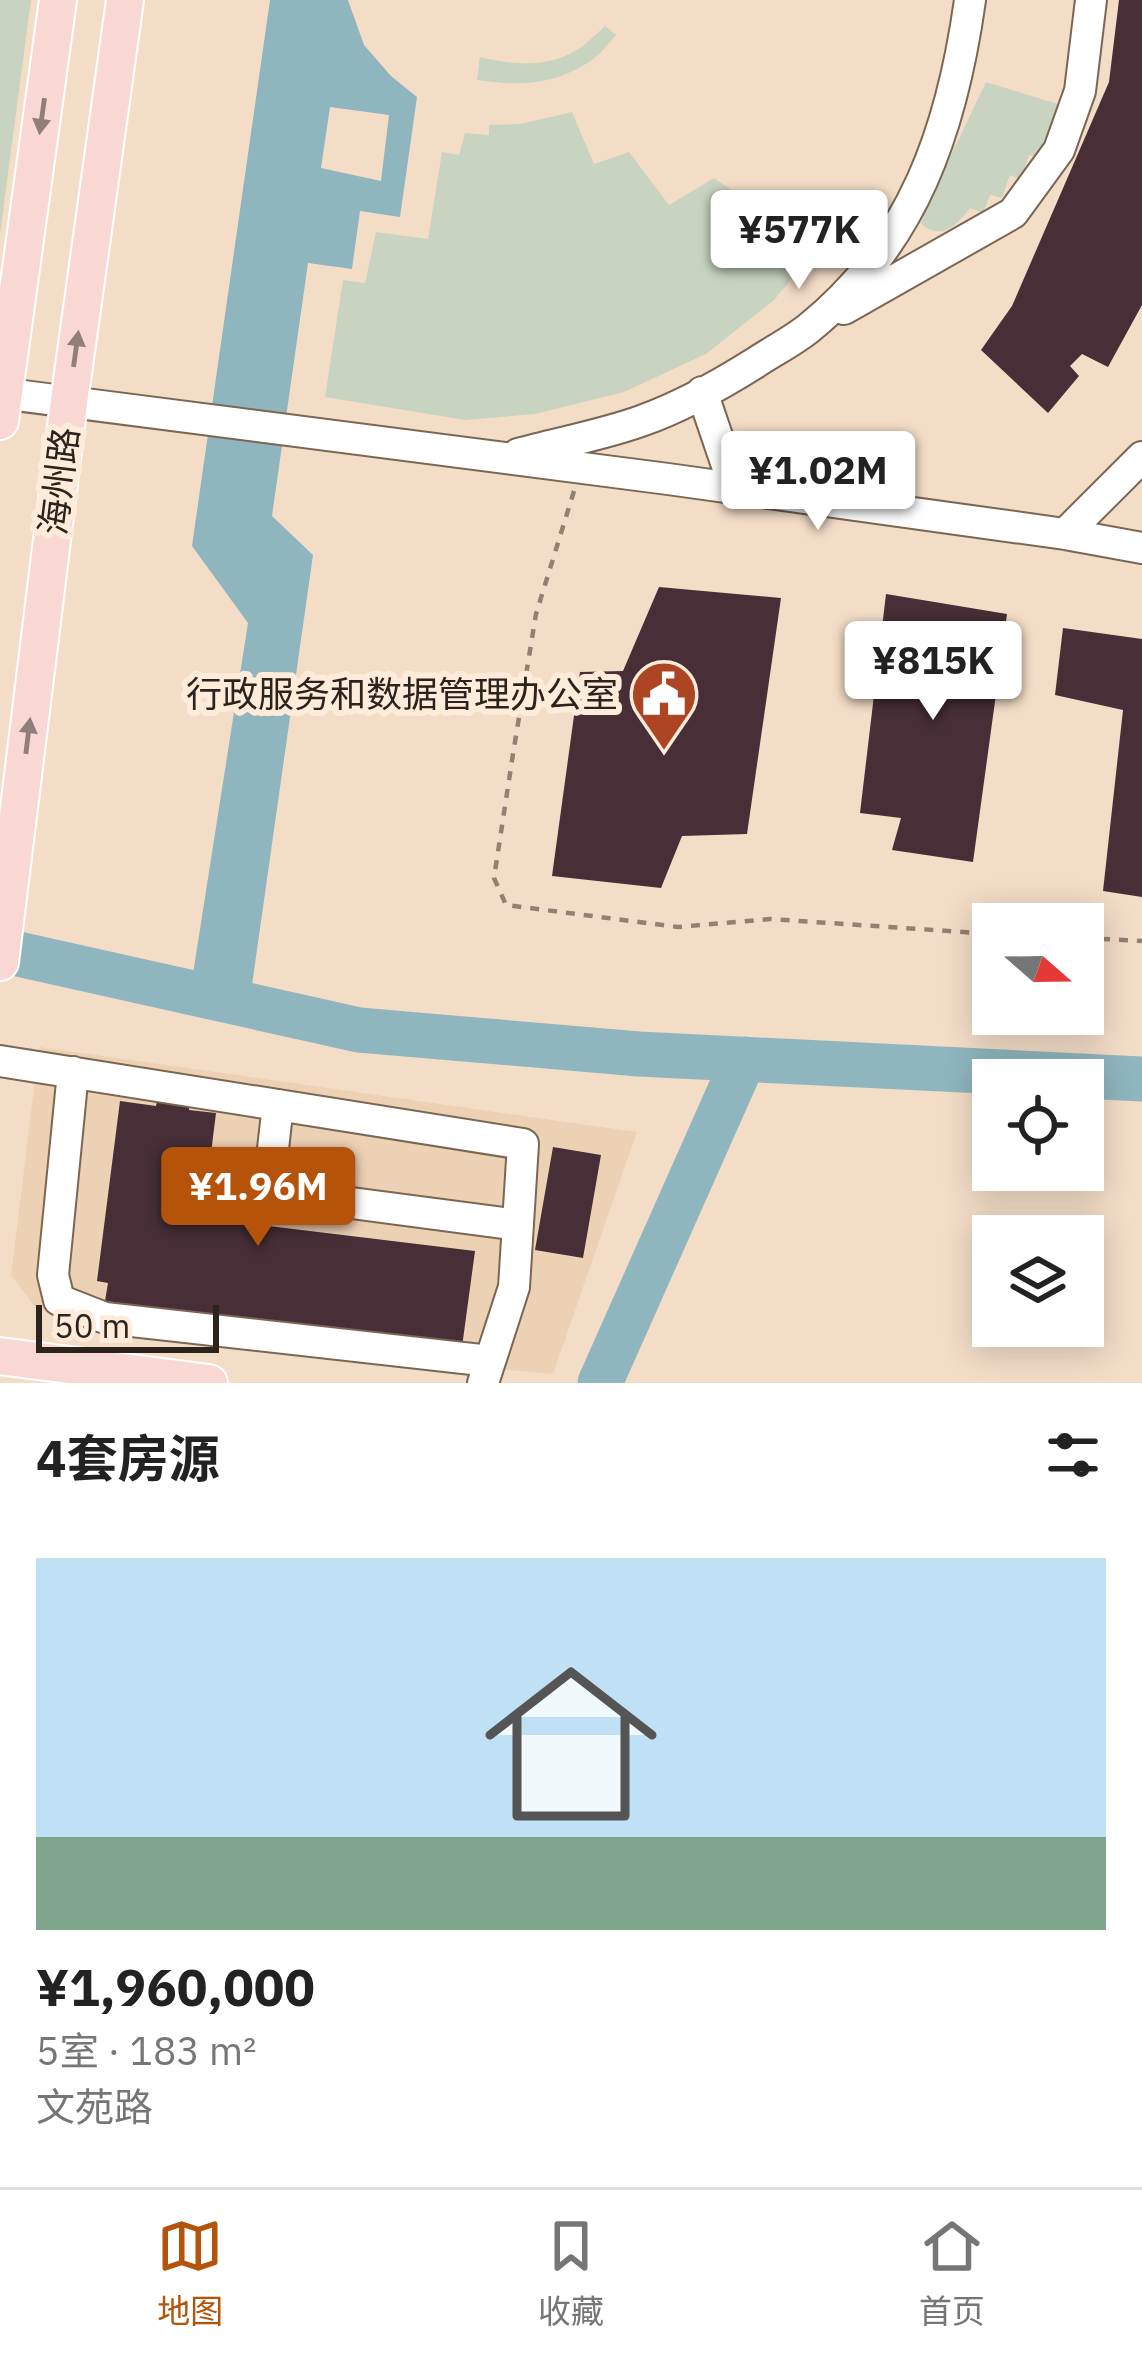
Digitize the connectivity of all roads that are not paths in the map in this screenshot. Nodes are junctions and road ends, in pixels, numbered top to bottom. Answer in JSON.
{"nodes":[{"id":1,"x":58,"y":0,"type":"edge"},
{"id":2,"x":125,"y":0,"type":"edge"},
{"id":3,"x":970,"y":0,"type":"edge"},
{"id":4,"x":1091,"y":0,"type":"edge"},
{"id":5,"x":808,"y":330,"type":"junction"},
{"id":6,"x":702,"y":392,"type":"junction"},
{"id":7,"x":69,"y":401,"type":"junction"},
{"id":8,"x":1,"y":402,"type":"edge"},
{"id":9,"x":1142,"y":457,"type":"edge"},
{"id":10,"x":503,"y":458,"type":"junction"},
{"id":11,"x":735,"y":489,"type":"junction"},
{"id":12,"x":1065,"y":534,"type":"junction"},
{"id":13,"x":1142,"y":548,"type":"edge"},
{"id":14,"x":0,"y":962,"type":"edge"},
{"id":15,"x":0,"y":1061,"type":"edge"},
{"id":16,"x":73,"y":1072,"type":"junction"},
{"id":17,"x":278,"y":1105,"type":"junction"},
{"id":18,"x":518,"y":1225,"type":"junction"},
{"id":19,"x":0,"y":1356,"type":"edge"},
{"id":20,"x":487,"y":1372,"type":"edge"},
{"id":21,"x":209,"y":1383,"type":"edge"}],
"edges":[{"from":1,"to":8,"type":"main road","name":"海州路","one_way":true},
{"from":7,"to":2,"type":"main road","name":"海州路","one_way":true},
{"from":3,"to":5,"type":"street"},
{"from":4,"to":5,"type":"street"},
{"from":5,"to":6,"type":"street"},
{"from":6,"to":10,"type":"street"},
{"from":6,"to":11,"type":"street"},
{"from":7,"to":8,"type":"street"},
{"from":7,"to":10,"type":"street"},
{"from":14,"to":7,"type":"main road","name":"海州路","one_way":true},
{"from":9,"to":12,"type":"street"},
{"from":10,"to":11,"type":"street"},
{"from":11,"to":12,"type":"street"},
{"from":12,"to":13,"type":"street"},
{"from":15,"to":16,"type":"street"},
{"from":16,"to":17,"type":"street"},
{"from":16,"to":20,"type":"street"},
{"from":17,"to":18,"type":"street"},
{"from":17,"to":18,"type":"street"},
{"from":18,"to":20,"type":"street"},
{"from":19,"to":21,"type":"main road"}]}
